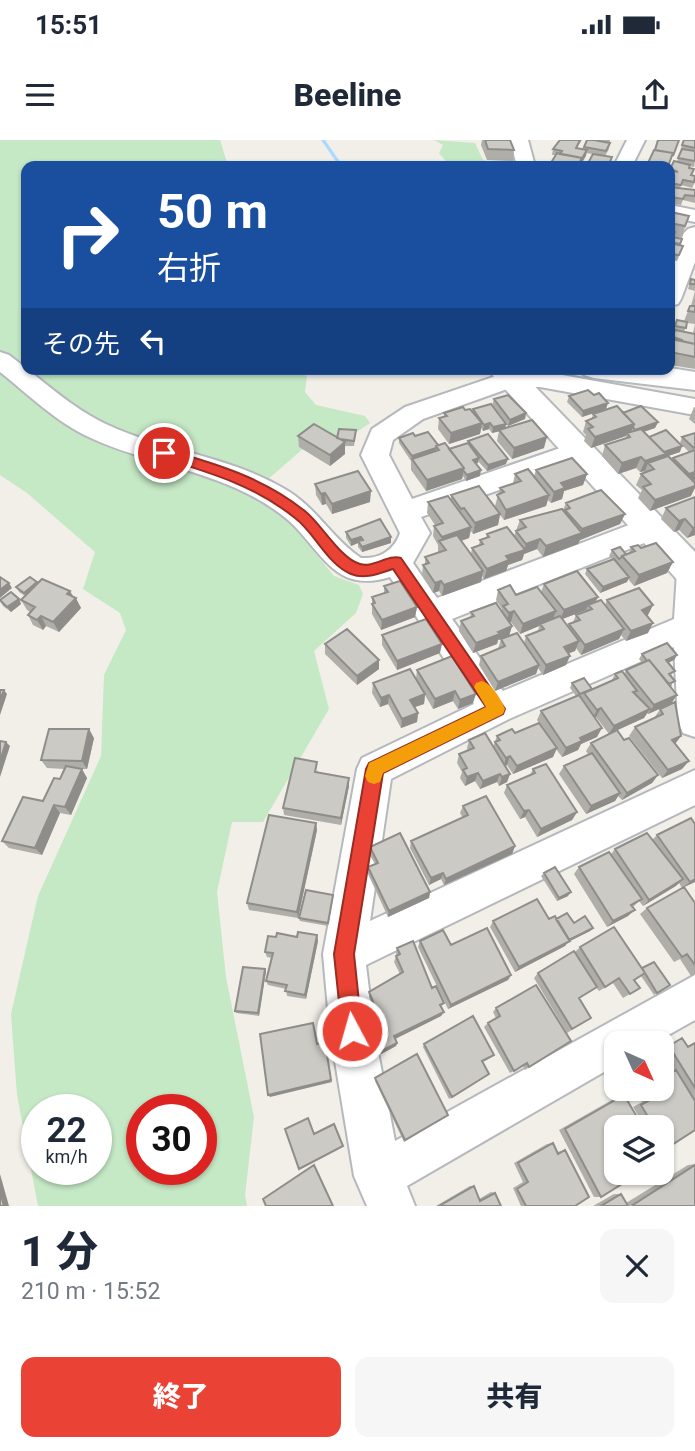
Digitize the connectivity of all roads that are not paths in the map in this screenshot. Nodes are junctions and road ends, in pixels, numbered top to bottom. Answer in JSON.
{"nodes":[{"id":1,"x":519,"y":140,"type":"edge"},
{"id":2,"x":636,"y":140,"type":"edge"},
{"id":3,"x":525,"y":161,"type":"edge"},
{"id":4,"x":626,"y":161,"type":"edge"},
{"id":5,"x":675,"y":212,"type":"edge"},
{"id":6,"x":695,"y":216,"type":"edge"},
{"id":7,"x":695,"y":233,"type":"edge"},
{"id":8,"x":675,"y":286,"type":"edge"},
{"id":9,"x":0,"y":360,"type":"edge"},
{"id":10,"x":504,"y":375,"type":"edge"},
{"id":11,"x":507,"y":375,"type":"edge"},
{"id":12,"x":513,"y":375,"type":"edge"},
{"id":13,"x":664,"y":375,"type":"edge"},
{"id":14,"x":695,"y":381,"type":"edge"},
{"id":15,"x":659,"y":399,"type":"junction"},
{"id":16,"x":695,"y":407,"type":"edge"},
{"id":17,"x":695,"y":434,"type":"edge"},
{"id":18,"x":579,"y":452,"type":"junction"},
{"id":19,"x":404,"y":512,"type":"junction"},
{"id":20,"x":652,"y":528,"type":"junction"},
{"id":21,"x":396,"y":562,"type":"junction"},
{"id":22,"x":690,"y":562,"type":"edge"},
{"id":23,"x":431,"y":614,"type":"junction"},
{"id":24,"x":689,"y":626,"type":"junction"},
{"id":25,"x":497,"y":709,"type":"junction"},
{"id":26,"x":695,"y":722,"type":"edge"},
{"id":27,"x":695,"y":787,"type":"edge"},
{"id":28,"x":344,"y":954,"type":"junction"},
{"id":29,"x":695,"y":996,"type":"edge"},
{"id":30,"x":384,"y":1191,"type":"edge"}],
"edges":[{"from":1,"to":3,"type":"street"},
{"from":2,"to":4,"type":"street"},
{"from":5,"to":6,"type":"street"},
{"from":7,"to":8,"type":"street"},
{"from":9,"to":21,"type":"street"},
{"from":10,"to":19,"type":"street"},
{"from":11,"to":18,"type":"street"},
{"from":12,"to":15,"type":"street"},
{"from":13,"to":14,"type":"street"},
{"from":15,"to":16,"type":"street"},
{"from":15,"to":17,"type":"street"},
{"from":18,"to":19,"type":"street"},
{"from":18,"to":20,"type":"street"},
{"from":19,"to":21,"type":"street"},
{"from":20,"to":22,"type":"street"},
{"from":20,"to":23,"type":"street"},
{"from":21,"to":23,"type":"street"},
{"from":22,"to":24,"type":"street"},
{"from":23,"to":25,"type":"street"},
{"from":24,"to":25,"type":"street"},
{"from":24,"to":26,"type":"street"},
{"from":25,"to":28,"type":"street"},
{"from":27,"to":28,"type":"street"},
{"from":28,"to":30,"type":"street"},
{"from":29,"to":30,"type":"street"}]}
